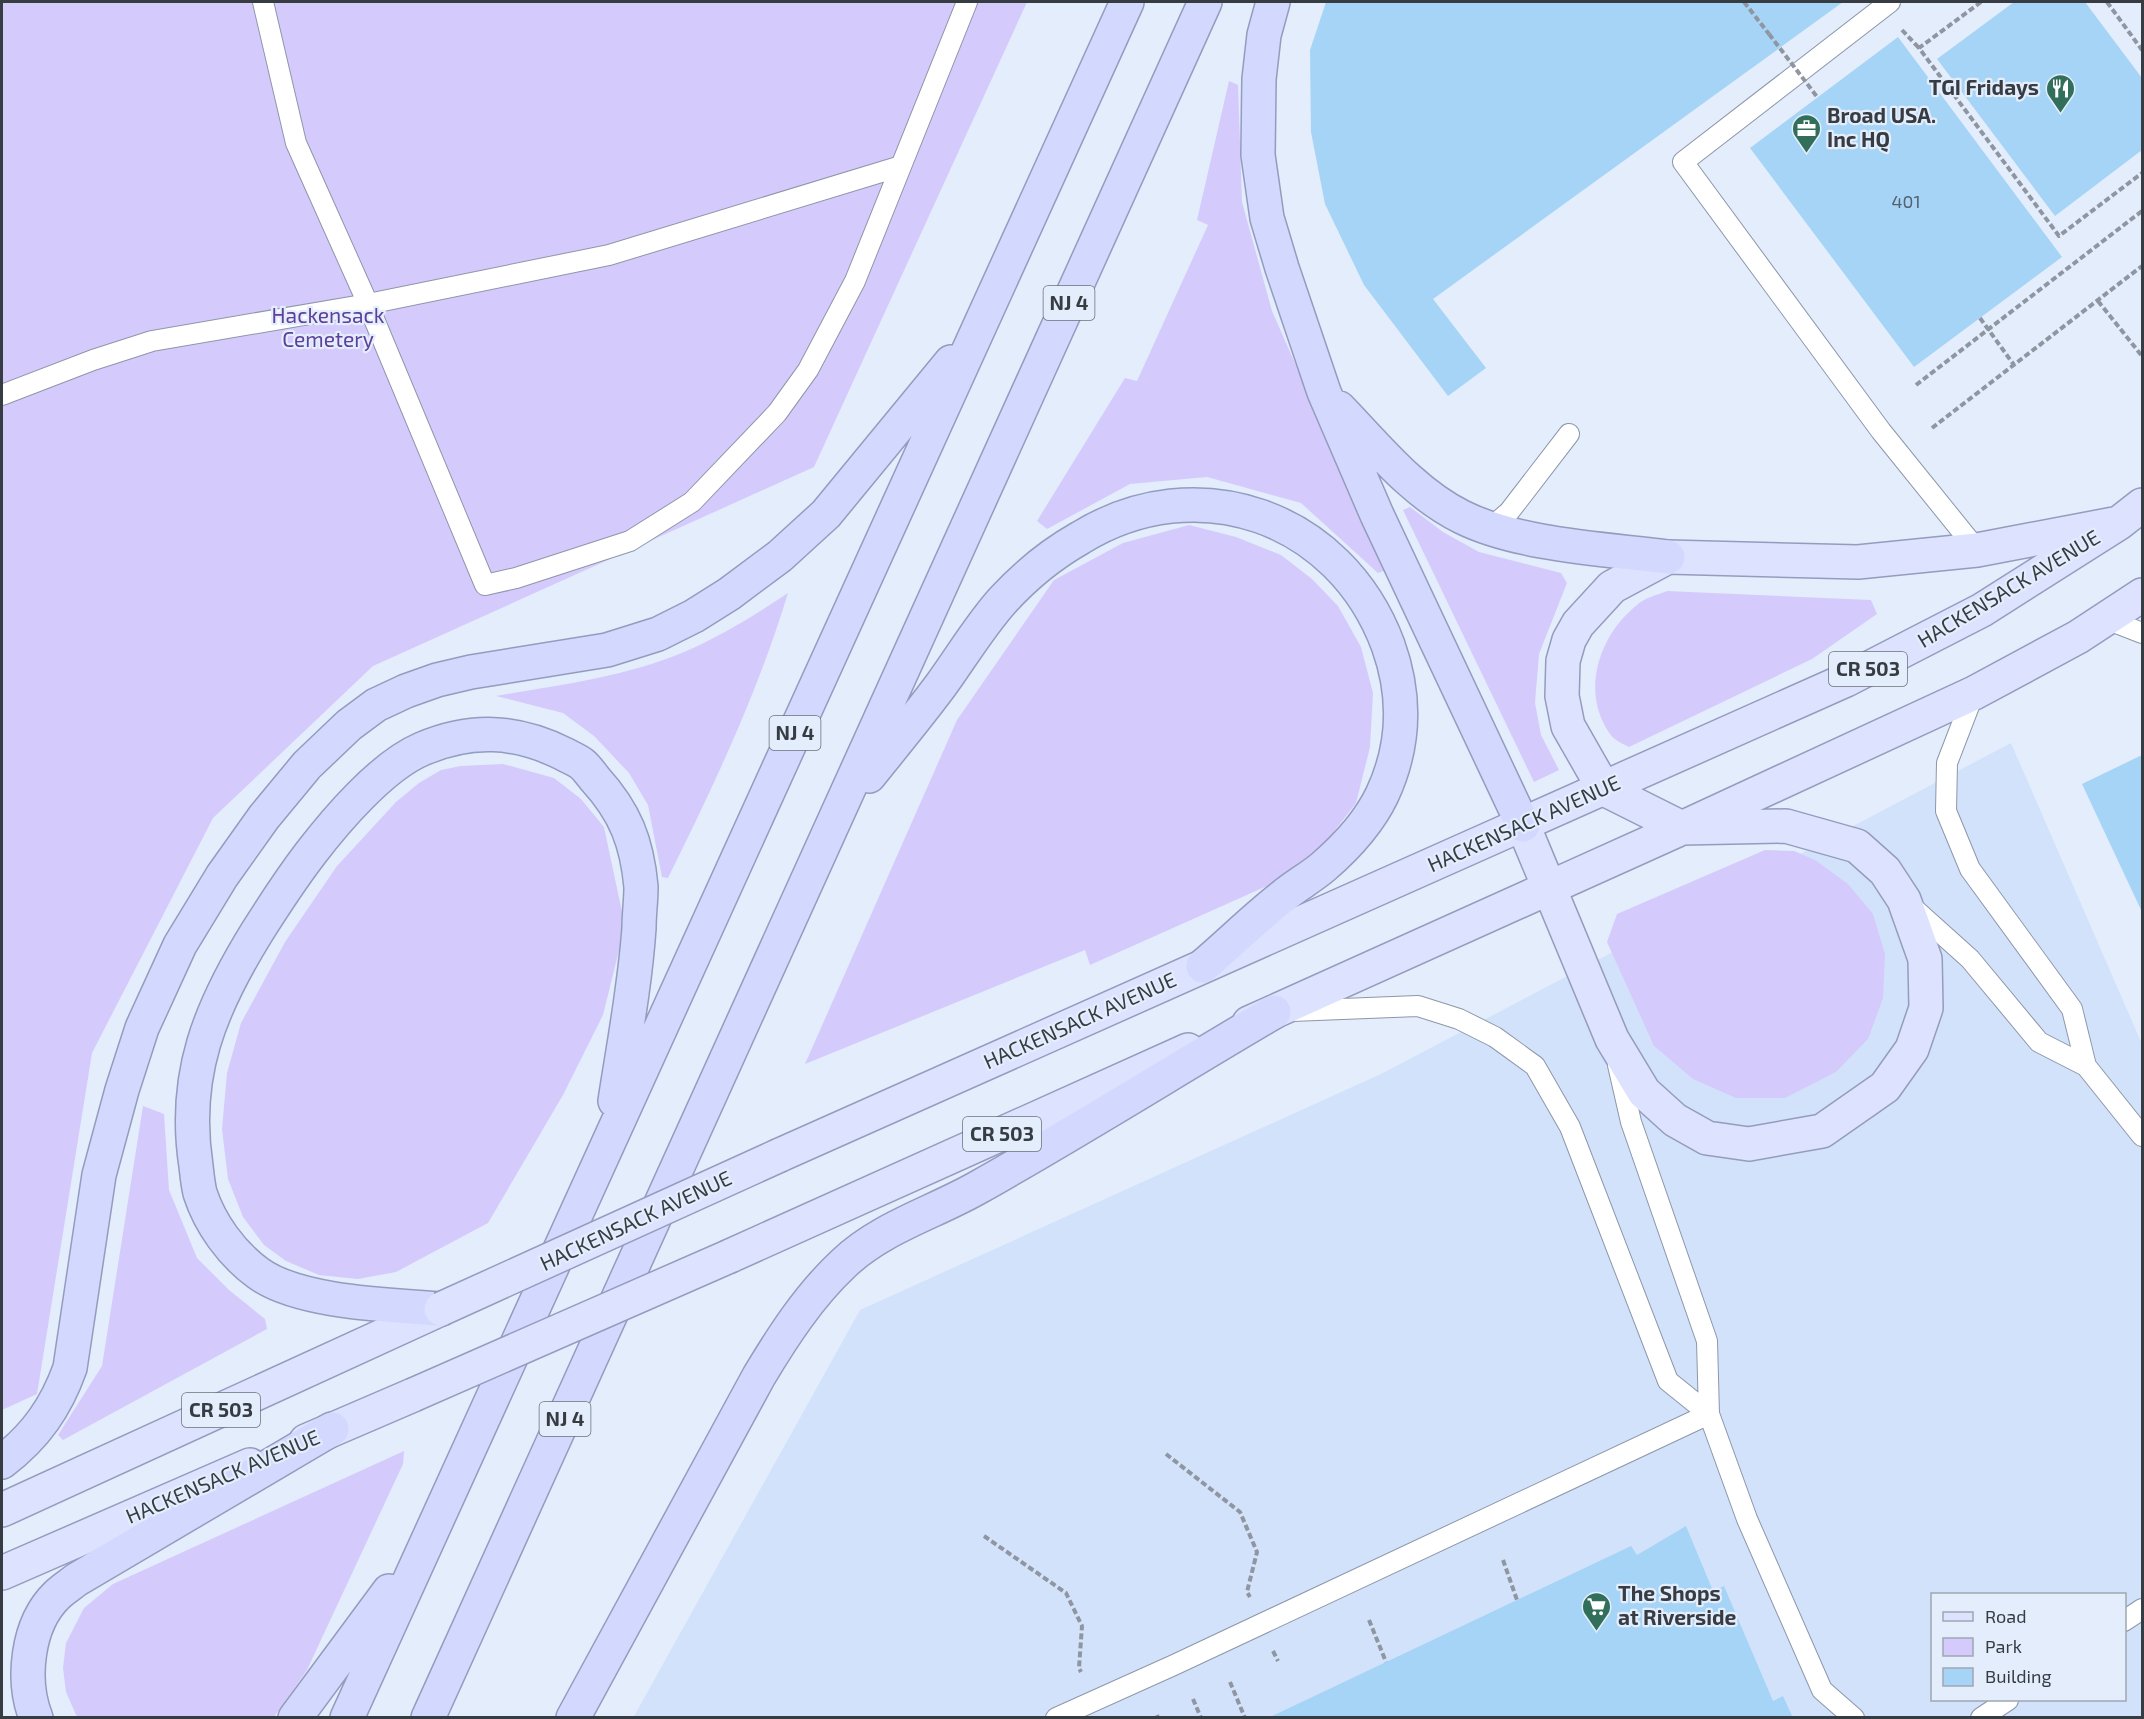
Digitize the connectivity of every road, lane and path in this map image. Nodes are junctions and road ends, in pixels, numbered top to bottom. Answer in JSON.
{"nodes":[{"id":1,"x":263,"y":2,"type":"edge"},
{"id":2,"x":968,"y":2,"type":"edge"},
{"id":3,"x":1127,"y":2,"type":"edge"},
{"id":4,"x":1205,"y":2,"type":"edge"},
{"id":5,"x":1273,"y":2,"type":"edge"},
{"id":6,"x":1744,"y":2,"type":"edge"},
{"id":7,"x":1890,"y":2,"type":"edge"},
{"id":8,"x":1981,"y":2,"type":"edge"},
{"id":9,"x":2107,"y":2,"type":"edge"},
{"id":10,"x":2142,"y":50,"type":"edge"},
{"id":11,"x":1818,"y":98,"type":"dead end"},
{"id":12,"x":901,"y":166,"type":"junction"},
{"id":13,"x":2142,"y":173,"type":"edge"},
{"id":14,"x":2142,"y":211,"type":"edge"},
{"id":15,"x":2142,"y":266,"type":"edge"},
{"id":16,"x":2098,"y":301,"type":"junction"},
{"id":17,"x":368,"y":304,"type":"junction"},
{"id":18,"x":1980,"y":318,"type":"dead end"},
{"id":19,"x":981,"y":326,"type":"junction"},
{"id":20,"x":2142,"y":356,"type":"edge"},
{"id":21,"x":2014,"y":365,"type":"junction"},
{"id":22,"x":1916,"y":386,"type":"dead end"},
{"id":23,"x":1323,"y":392,"type":"junction"},
{"id":24,"x":2,"y":395,"type":"edge"},
{"id":25,"x":1932,"y":428,"type":"dead end"},
{"id":26,"x":1569,"y":435,"type":"dead end"},
{"id":27,"x":2131,"y":514,"type":"edge"},
{"id":28,"x":1488,"y":529,"type":"junction"},
{"id":29,"x":1977,"y":550,"type":"junction"},
{"id":30,"x":1668,"y":557,"type":"junction"},
{"id":31,"x":2142,"y":595,"type":"edge"},
{"id":32,"x":2106,"y":620,"type":"junction"},
{"id":33,"x":2142,"y":633,"type":"edge"},
{"id":34,"x":1974,"y":693,"type":"junction"},
{"id":35,"x":1604,"y":789,"type":"junction"},
{"id":36,"x":837,"y":815,"type":"junction"},
{"id":37,"x":1523,"y":825,"type":"junction"},
{"id":38,"x":1682,"y":828,"type":"junction"},
{"id":39,"x":1549,"y":888,"type":"junction"},
{"id":40,"x":1904,"y":900,"type":"junction"},
{"id":41,"x":1203,"y":966,"type":"junction"},
{"id":42,"x":1274,"y":1011,"type":"junction"},
{"id":43,"x":1612,"y":1039,"type":"junction"},
{"id":44,"x":2086,"y":1066,"type":"junction"},
{"id":45,"x":2142,"y":1136,"type":"edge"},
{"id":46,"x":608,"y":1141,"type":"junction"},
{"id":47,"x":441,"y":1310,"type":"junction"},
{"id":48,"x":1709,"y":1414,"type":"junction"},
{"id":49,"x":332,"y":1429,"type":"junction"},
{"id":50,"x":1166,"y":1454,"type":"dead end"},
{"id":51,"x":2,"y":1462,"type":"edge"},
{"id":52,"x":2,"y":1510,"type":"edge"},
{"id":53,"x":984,"y":1536,"type":"dead end"},
{"id":54,"x":424,"y":1544,"type":"junction"},
{"id":55,"x":1503,"y":1560,"type":"dead end"},
{"id":56,"x":2,"y":1573,"type":"edge"},
{"id":57,"x":1517,"y":1600,"type":"dead end"},
{"id":58,"x":2142,"y":1609,"type":"edge"},
{"id":59,"x":1369,"y":1620,"type":"dead end"},
{"id":60,"x":2126,"y":1620,"type":"edge"},
{"id":61,"x":1262,"y":1623,"type":"junction"},
{"id":62,"x":1278,"y":1661,"type":"dead end"},
{"id":63,"x":1386,"y":1662,"type":"dead end"},
{"id":64,"x":1230,"y":1682,"type":"dead end"},
{"id":65,"x":1193,"y":1699,"type":"dead end"},
{"id":66,"x":1093,"y":1701,"type":"junction"},
{"id":67,"x":2006,"y":1701,"type":"edge"},
{"id":68,"x":36,"y":1718,"type":"edge"},
{"id":69,"x":295,"y":1718,"type":"edge"},
{"id":70,"x":347,"y":1718,"type":"edge"},
{"id":71,"x":428,"y":1718,"type":"edge"},
{"id":72,"x":573,"y":1718,"type":"edge"},
{"id":73,"x":1056,"y":1718,"type":"edge"},
{"id":74,"x":1201,"y":1718,"type":"edge"},
{"id":75,"x":1245,"y":1718,"type":"edge"},
{"id":76,"x":1854,"y":1718,"type":"edge"},
{"id":77,"x":1981,"y":1718,"type":"edge"}],
"edges":[{"from":1,"to":17,"type":"lane"},
{"from":2,"to":12,"type":"lane"},
{"from":3,"to":19,"type":"highway","number":"NJ 4"},
{"from":4,"to":36,"type":"highway","number":"NJ 4"},
{"from":5,"to":23,"type":"highway"},
{"from":6,"to":11,"type":"path","bridge":true},
{"from":7,"to":29,"type":"lane"},
{"from":8,"to":13,"type":"path"},
{"from":9,"to":10,"type":"path"},
{"from":12,"to":17,"type":"lane"},
{"from":12,"to":17,"type":"lane"},
{"from":14,"to":22,"type":"path"},
{"from":15,"to":16,"type":"path"},
{"from":16,"to":20,"type":"path"},
{"from":16,"to":21,"type":"path"},
{"from":17,"to":24,"type":"lane"},
{"from":18,"to":21,"type":"path","bridge":true},
{"from":19,"to":46,"type":"highway","number":"NJ 4"},
{"from":19,"to":51,"type":"highway"},
{"from":21,"to":25,"type":"path"},
{"from":23,"to":28,"type":"highway"},
{"from":23,"to":37,"type":"highway"},
{"from":26,"to":28,"type":"lane"},
{"from":27,"to":29,"type":"main road"},
{"from":27,"to":35,"type":"main road","name":"HACKENSACK AVENUE","number":"CR 503"},
{"from":28,"to":30,"type":"highway"},
{"from":29,"to":30,"type":"main road"},
{"from":30,"to":35,"type":"main road"},
{"from":31,"to":32,"type":"main road","name":"HACKENSACK AVENUE","number":"CR 503"},
{"from":32,"to":33,"type":"lane"},
{"from":32,"to":34,"type":"main road","name":"HACKENSACK AVENUE","number":"CR 503"},
{"from":34,"to":38,"type":"main road","name":"HACKENSACK AVENUE","number":"CR 503"},
{"from":34,"to":44,"type":"lane"},
{"from":35,"to":37,"type":"main road","name":"HACKENSACK AVENUE","number":"CR 503"},
{"from":35,"to":38,"type":"main road"},
{"from":36,"to":41,"type":"highway"},
{"from":36,"to":71,"type":"highway","number":"NJ 4"},
{"from":37,"to":39,"type":"main road"},
{"from":37,"to":41,"type":"main road","name":"HACKENSACK AVENUE","number":"CR 503"},
{"from":38,"to":39,"type":"main road","name":"HACKENSACK AVENUE","number":"CR 503"},
{"from":38,"to":40,"type":"main road"},
{"from":39,"to":42,"type":"main road","name":"HACKENSACK AVENUE","number":"CR 503"},
{"from":39,"to":43,"type":"main road"},
{"from":40,"to":43,"type":"main road"},
{"from":40,"to":44,"type":"lane"},
{"from":41,"to":47,"type":"main road","name":"HACKENSACK AVENUE","number":"CR 503","bridge":true},
{"from":42,"to":48,"type":"lane"},
{"from":42,"to":49,"type":"main road","name":"HACKENSACK AVENUE","number":"CR 503","bridge":true},
{"from":42,"to":72,"type":"highway"},
{"from":43,"to":48,"type":"lane"},
{"from":44,"to":45,"type":"lane"},
{"from":46,"to":47,"type":"highway"},
{"from":46,"to":54,"type":"highway","number":"NJ 4"},
{"from":47,"to":52,"type":"main road","name":"HACKENSACK AVENUE","number":"CR 503"},
{"from":48,"to":61,"type":"lane"},
{"from":48,"to":76,"type":"lane"},
{"from":49,"to":56,"type":"main road","name":"HACKENSACK AVENUE","number":"CR 503"},
{"from":49,"to":68,"type":"highway"},
{"from":50,"to":61,"type":"path"},
{"from":53,"to":66,"type":"path"},
{"from":54,"to":69,"type":"highway"},
{"from":54,"to":70,"type":"highway","number":"NJ 4"},
{"from":55,"to":57,"type":"path"},
{"from":58,"to":60,"type":"lane"},
{"from":59,"to":63,"type":"path"},
{"from":61,"to":62,"type":"path"},
{"from":61,"to":66,"type":"lane"},
{"from":64,"to":75,"type":"path"},
{"from":65,"to":74,"type":"path"},
{"from":66,"to":73,"type":"lane"},
{"from":67,"to":77,"type":"lane"}]}
